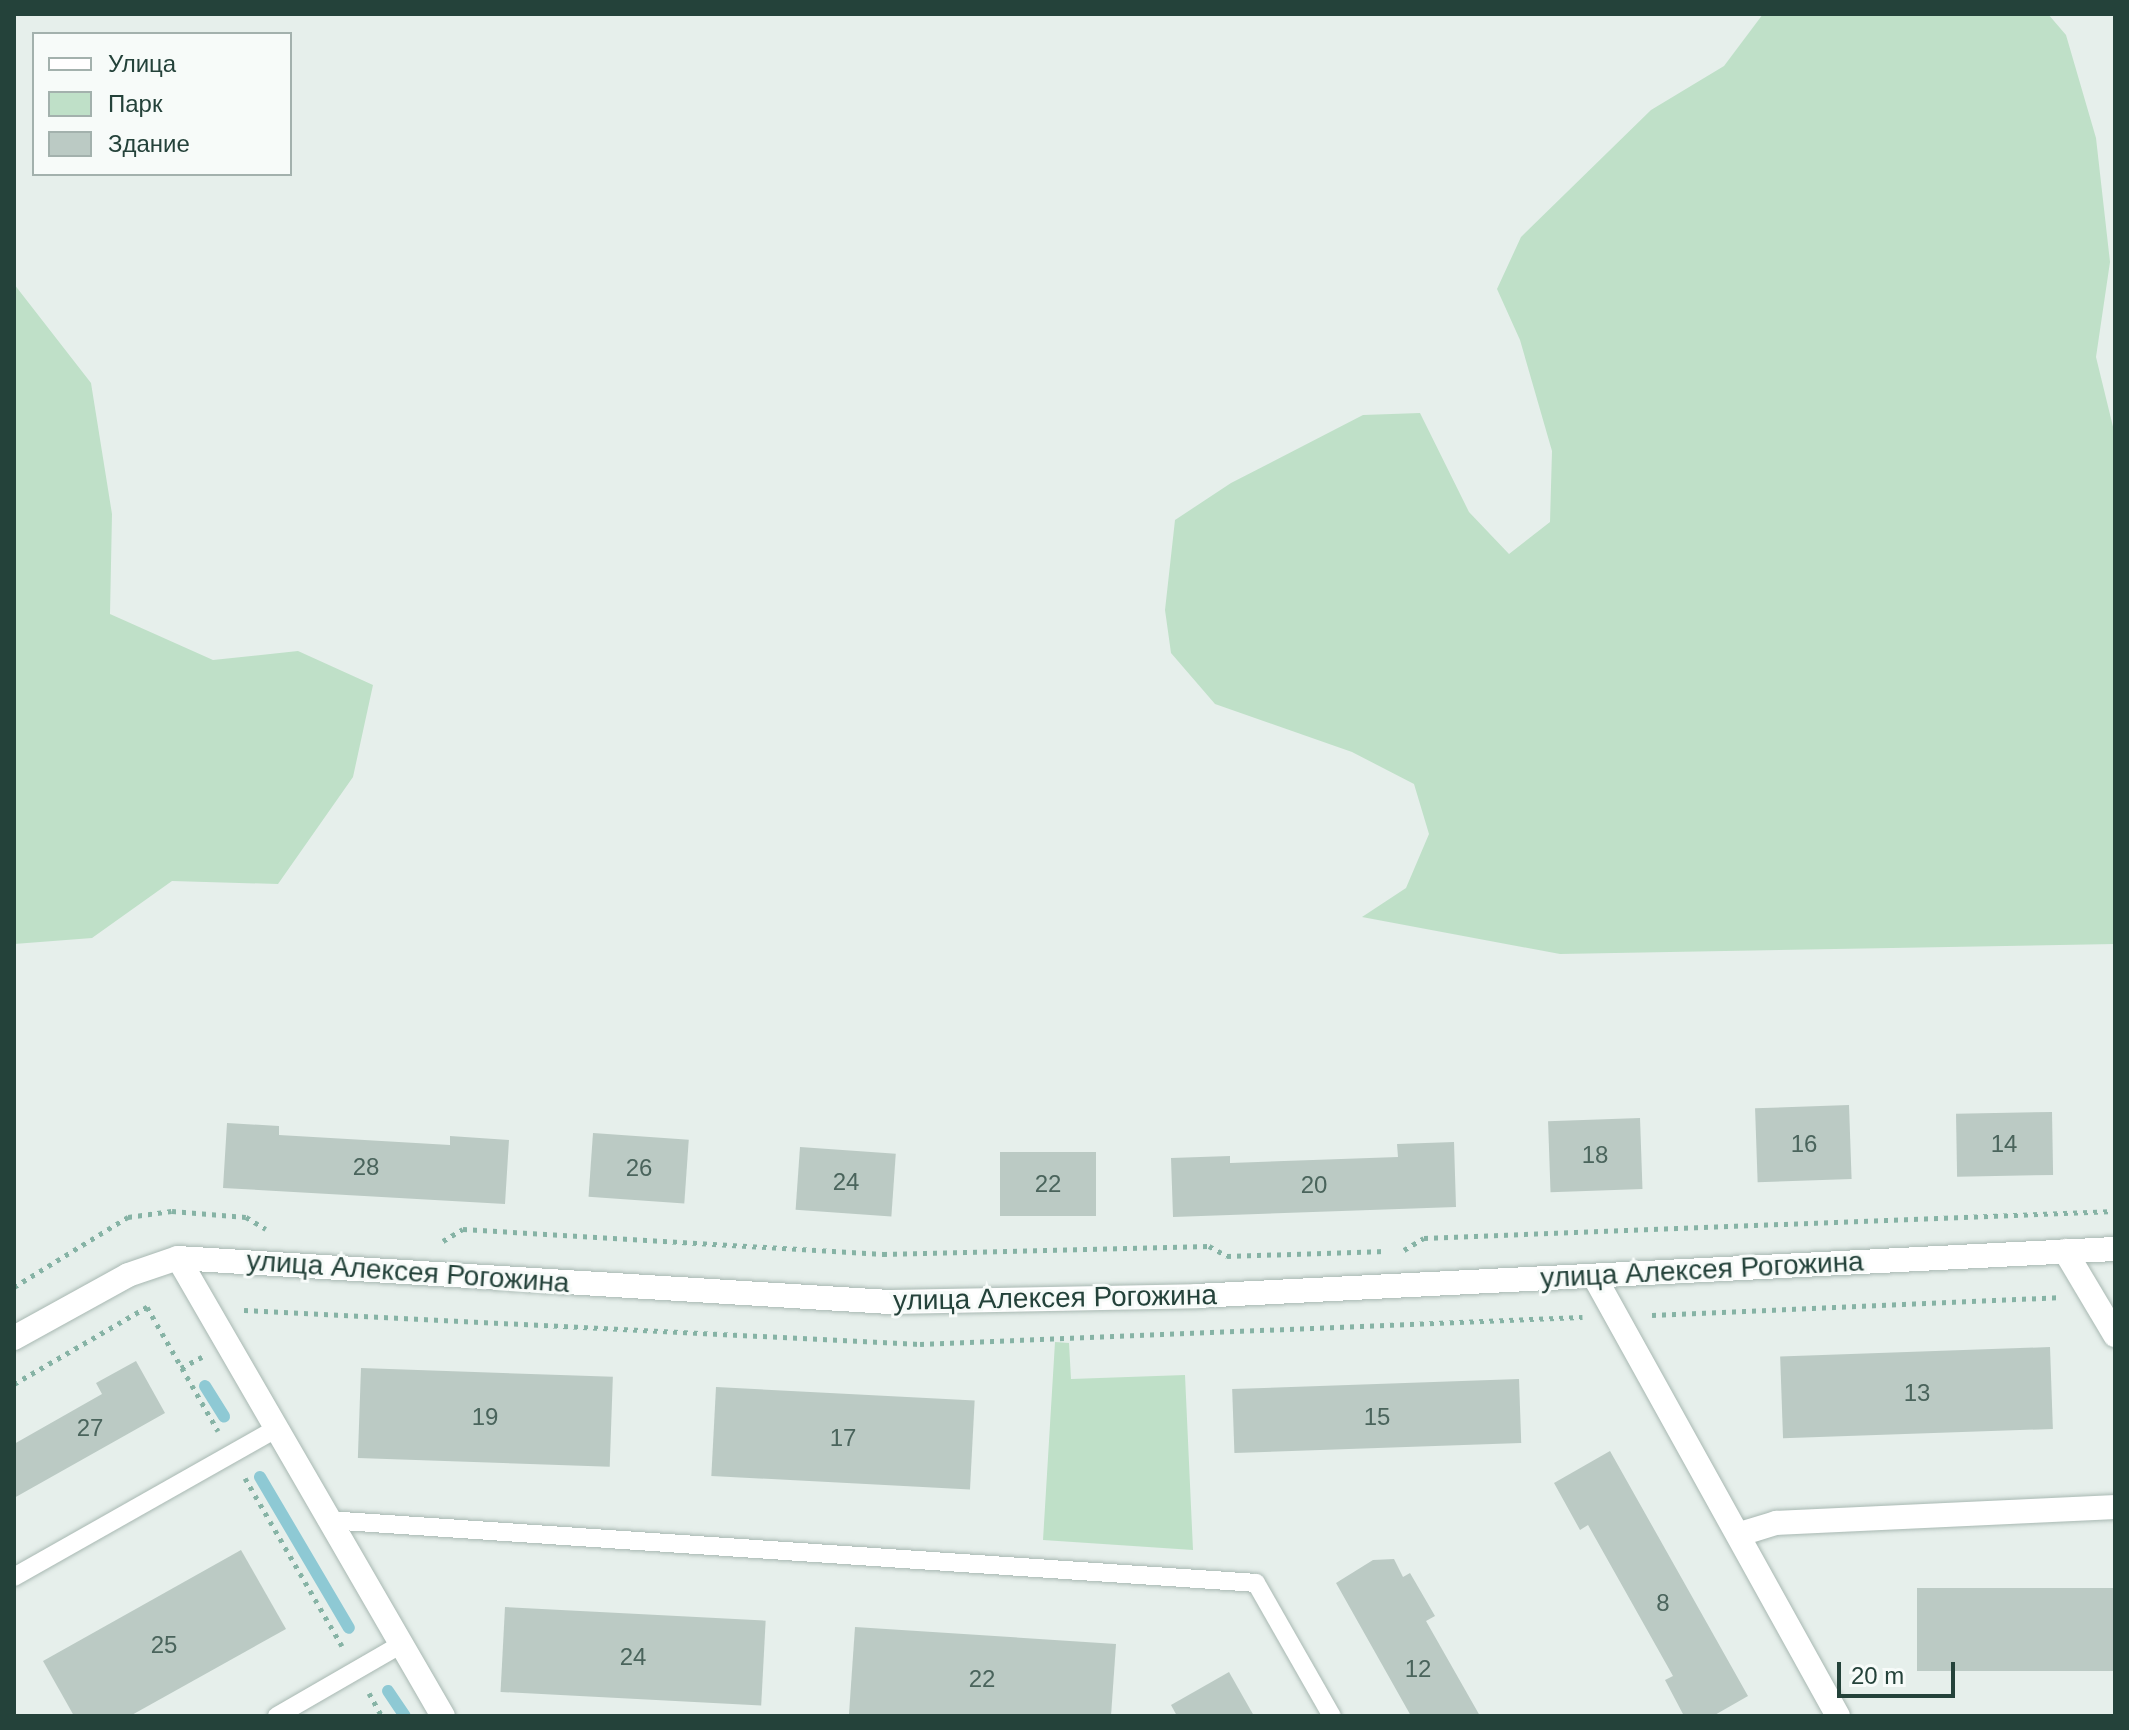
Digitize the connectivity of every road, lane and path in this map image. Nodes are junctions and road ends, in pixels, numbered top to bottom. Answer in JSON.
{"nodes":[{"id":1,"x":2115,"y":1211,"type":"edge"},
{"id":2,"x":278,"y":1230,"type":"dead end"},
{"id":3,"x":428,"y":1240,"type":"dead end"},
{"id":4,"x":2115,"y":1249,"type":"edge"},
{"id":5,"x":2065,"y":1251,"type":"junction"},
{"id":6,"x":178,"y":1258,"type":"junction"},
{"id":7,"x":1594,"y":1276,"type":"junction"},
{"id":8,"x":14,"y":1287,"type":"edge"},
{"id":9,"x":2115,"y":1335,"type":"edge"},
{"id":10,"x":14,"y":1338,"type":"edge"},
{"id":11,"x":276,"y":1429,"type":"junction"},
{"id":12,"x":2115,"y":1507,"type":"edge"},
{"id":13,"x":328,"y":1520,"type":"junction"},
{"id":14,"x":1740,"y":1534,"type":"junction"},
{"id":15,"x":14,"y":1577,"type":"edge"},
{"id":16,"x":400,"y":1645,"type":"junction"},
{"id":17,"x":277,"y":1716,"type":"edge"},
{"id":18,"x":443,"y":1716,"type":"edge"},
{"id":19,"x":1332,"y":1716,"type":"edge"},
{"id":20,"x":1838,"y":1716,"type":"edge"}],
"edges":[{"from":1,"to":3,"type":"path"},
{"from":2,"to":8,"type":"path"},
{"from":4,"to":5,"type":"street","name":"улица Алексея Рогожина"},
{"from":5,"to":7,"type":"street","name":"улица Алексея Рогожина"},
{"from":5,"to":9,"type":"street"},
{"from":6,"to":7,"type":"street","name":"улица Алексея Рогожина"},
{"from":6,"to":10,"type":"street","name":"улица Алексея Рогожина"},
{"from":6,"to":11,"type":"street"},
{"from":7,"to":14,"type":"street"},
{"from":11,"to":13,"type":"street"},
{"from":11,"to":15,"type":"lane"},
{"from":12,"to":14,"type":"street"},
{"from":13,"to":16,"type":"street"},
{"from":13,"to":19,"type":"lane"},
{"from":14,"to":20,"type":"street"},
{"from":16,"to":17,"type":"lane"},
{"from":16,"to":18,"type":"street"}]}
